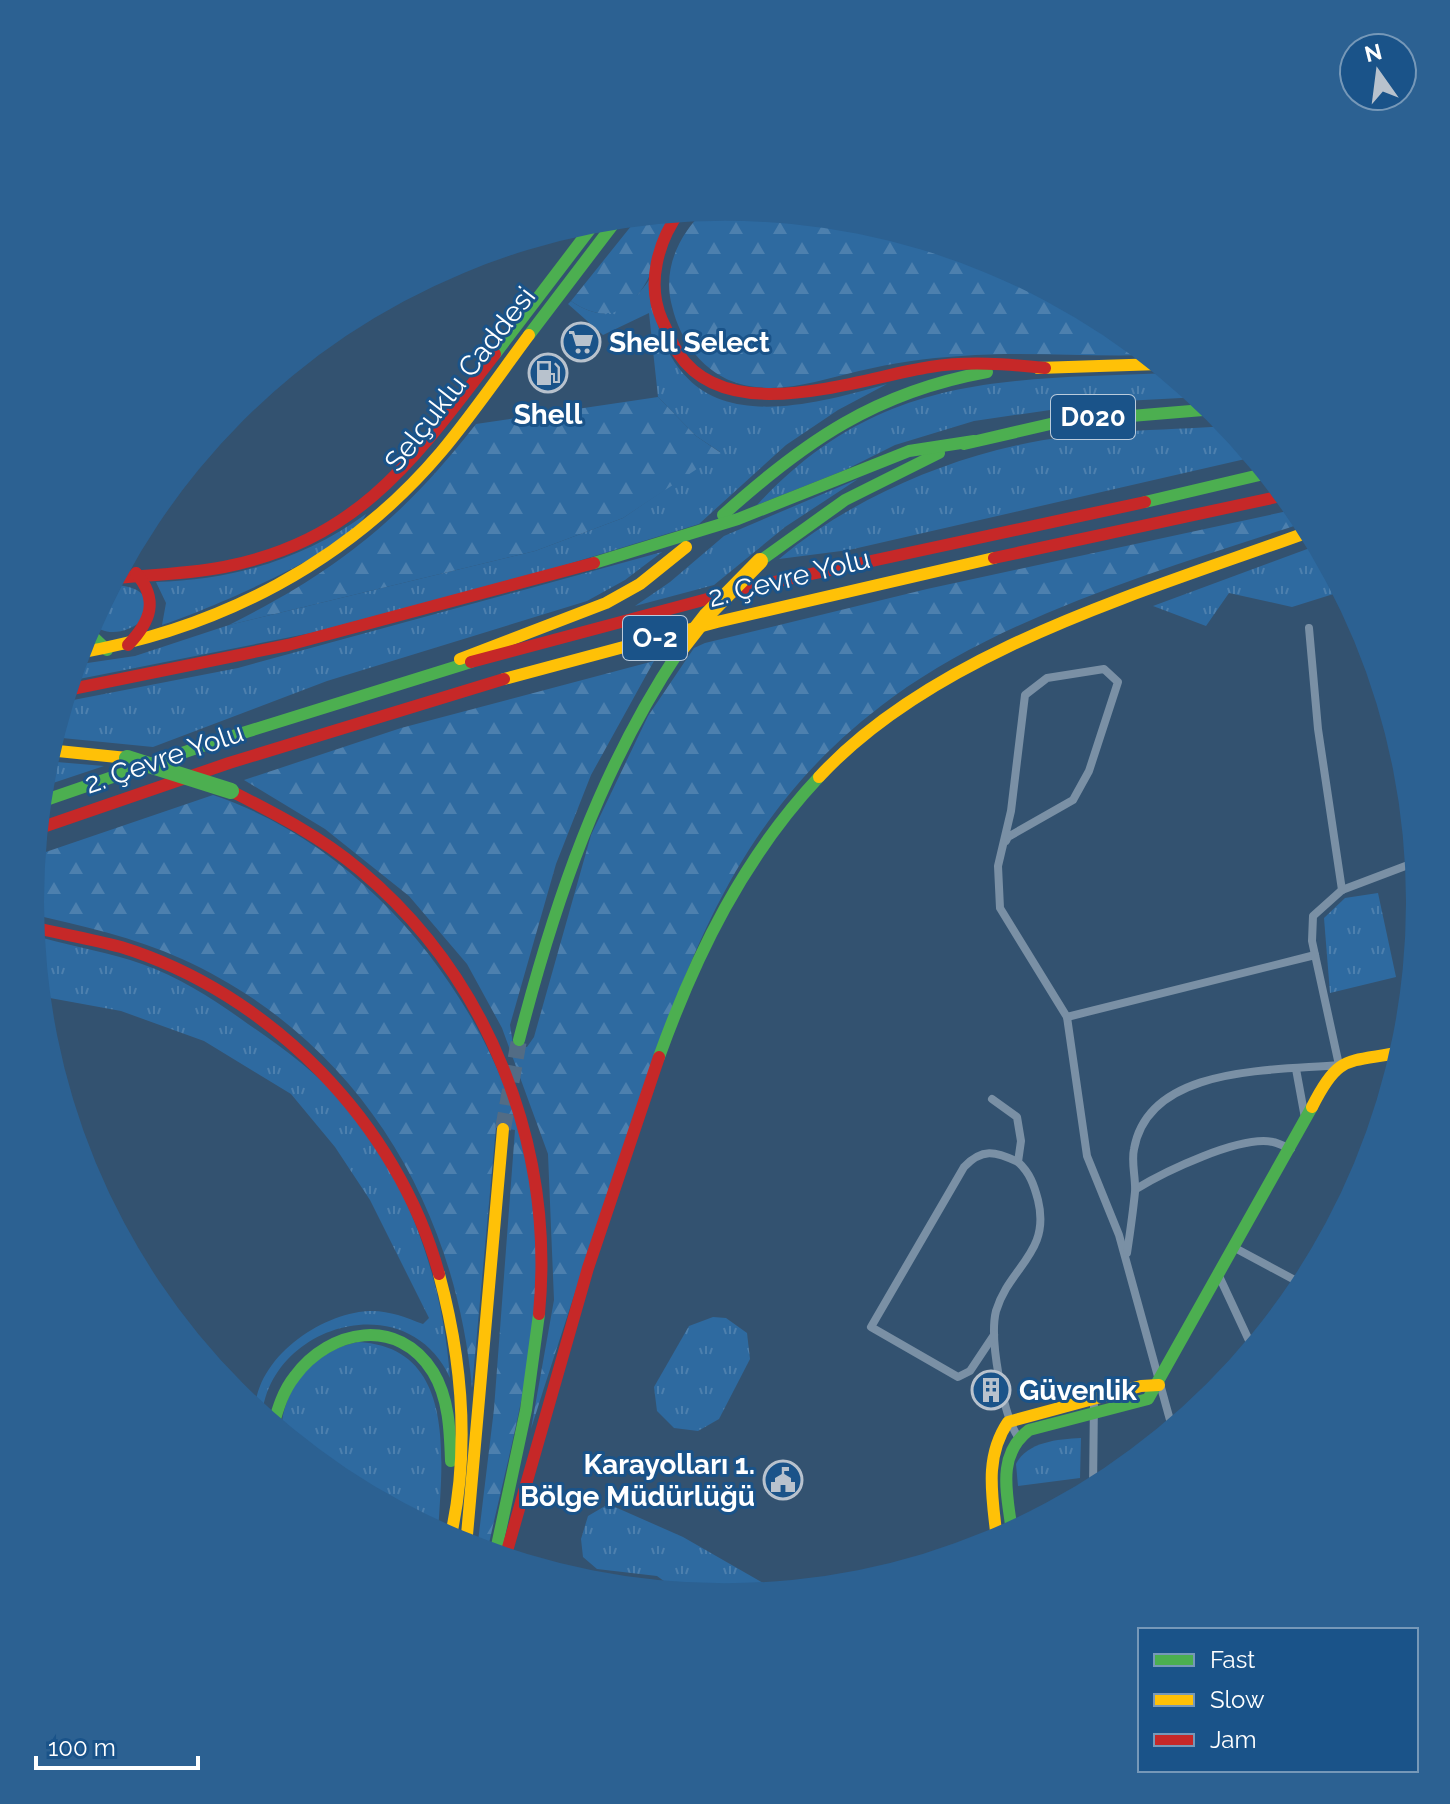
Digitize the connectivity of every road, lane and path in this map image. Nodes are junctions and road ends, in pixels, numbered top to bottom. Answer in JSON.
{"nodes":[{"id":1,"x":673,"y":223,"type":"edge"},
{"id":2,"x":608,"y":231,"type":"edge"},
{"id":3,"x":585,"y":236,"type":"edge"},
{"id":4,"x":1143,"y":365,"type":"edge"},
{"id":5,"x":1045,"y":368,"type":"junction"},
{"id":6,"x":1196,"y":410,"type":"edge"},
{"id":7,"x":974,"y":441,"type":"junction"},
{"id":8,"x":1256,"y":476,"type":"edge"},
{"id":9,"x":1273,"y":498,"type":"edge"},
{"id":10,"x":723,"y":515,"type":"dead end"},
{"id":11,"x":1298,"y":536,"type":"edge"},
{"id":12,"x":686,"y":547,"type":"dead end"},
{"id":13,"x":136,"y":573,"type":"junction"},
{"id":14,"x":128,"y":575,"type":"edge"},
{"id":15,"x":1309,"y":628,"type":"dead end"},
{"id":16,"x":96,"y":640,"type":"edge"},
{"id":17,"x":128,"y":646,"type":"junction"},
{"id":18,"x":107,"y":650,"type":"junction"},
{"id":19,"x":92,"y":652,"type":"edge"},
{"id":20,"x":433,"y":675,"type":"junction"},
{"id":21,"x":79,"y":688,"type":"edge"},
{"id":22,"x":61,"y":751,"type":"edge"},
{"id":23,"x":52,"y":798,"type":"edge"},
{"id":24,"x":49,"y":825,"type":"edge"},
{"id":25,"x":1006,"y":841,"type":"junction"},
{"id":26,"x":1405,"y":866,"type":"edge"},
{"id":27,"x":1342,"y":890,"type":"junction"},
{"id":28,"x":45,"y":930,"type":"edge"},
{"id":29,"x":1315,"y":955,"type":"junction"},
{"id":30,"x":1067,"y":1017,"type":"junction"},
{"id":31,"x":519,"y":1040,"type":"tunnel mouth"},
{"id":32,"x":1388,"y":1055,"type":"edge"},
{"id":33,"x":1339,"y":1065,"type":"junction"},
{"id":34,"x":1296,"y":1069,"type":"junction"},
{"id":35,"x":992,"y":1099,"type":"dead end"},
{"id":36,"x":1305,"y":1118,"type":"junction"},
{"id":37,"x":503,"y":1129,"type":"tunnel mouth"},
{"id":38,"x":1291,"y":1149,"type":"junction"},
{"id":39,"x":1018,"y":1162,"type":"junction"},
{"id":40,"x":1136,"y":1189,"type":"junction"},
{"id":41,"x":1235,"y":1248,"type":"junction"},
{"id":42,"x":1126,"y":1258,"type":"junction"},
{"id":43,"x":1219,"y":1276,"type":"junction"},
{"id":44,"x":1292,"y":1279,"type":"edge"},
{"id":45,"x":994,"y":1335,"type":"junction"},
{"id":46,"x":1248,"y":1338,"type":"edge"},
{"id":47,"x":1159,"y":1385,"type":"junction"},
{"id":48,"x":1096,"y":1405,"type":"junction"},
{"id":49,"x":277,"y":1415,"type":"edge"},
{"id":50,"x":1169,"y":1418,"type":"edge"},
{"id":51,"x":1008,"y":1422,"type":"junction"},
{"id":52,"x":1018,"y":1437,"type":"junction"},
{"id":53,"x":1094,"y":1474,"type":"edge"},
{"id":54,"x":1011,"y":1520,"type":"edge"},
{"id":55,"x":451,"y":1525,"type":"edge"},
{"id":56,"x":453,"y":1526,"type":"edge"},
{"id":57,"x":996,"y":1527,"type":"edge"},
{"id":58,"x":468,"y":1532,"type":"edge"},
{"id":59,"x":497,"y":1544,"type":"edge"},
{"id":60,"x":508,"y":1548,"type":"edge"}],
"edges":[{"from":1,"to":5,"type":"main road"},
{"from":2,"to":17,"type":"main road","name":"Selçuklu Caddesi"},
{"from":3,"to":13,"type":"main road","name":"Selçuklu Caddesi"},
{"from":4,"to":5,"type":"main road"},
{"from":5,"to":10,"type":"main road"},
{"from":6,"to":7,"type":"main road","number":"D020"},
{"from":7,"to":21,"type":"main road"},
{"from":7,"to":31,"type":"main road","bridge":true},
{"from":8,"to":20,"type":"main road","name":"2. Çevre Yolu","number":"O-2"},
{"from":9,"to":24,"type":"main road","name":"2. Çevre Yolu","number":"O-2"},
{"from":11,"to":60,"type":"main road"},
{"from":12,"to":20,"type":"main road"},
{"from":13,"to":14,"type":"main road","name":"Selçuklu Caddesi"},
{"from":13,"to":17,"type":"main road"},
{"from":15,"to":27,"type":"street"},
{"from":16,"to":18,"type":"main road"},
{"from":17,"to":18,"type":"main road","name":"Selçuklu Caddesi"},
{"from":18,"to":19,"type":"main road","name":"Selçuklu Caddesi"},
{"from":20,"to":23,"type":"main road","name":"2. Çevre Yolu","number":"O-2"},
{"from":22,"to":59,"type":"main road","bridge":true},
{"from":25,"to":25,"type":"street"},
{"from":25,"to":30,"type":"street"},
{"from":26,"to":27,"type":"street"},
{"from":27,"to":29,"type":"street"},
{"from":28,"to":56,"type":"main road"},
{"from":29,"to":30,"type":"street"},
{"from":29,"to":33,"type":"street"},
{"from":30,"to":42,"type":"street"},
{"from":32,"to":33,"type":"main road"},
{"from":33,"to":34,"type":"street"},
{"from":33,"to":36,"type":"main road"},
{"from":34,"to":36,"type":"street"},
{"from":34,"to":40,"type":"street"},
{"from":35,"to":39,"type":"street"},
{"from":36,"to":38,"type":"main road"},
{"from":37,"to":58,"type":"main road"},
{"from":38,"to":40,"type":"street"},
{"from":38,"to":41,"type":"main road"},
{"from":39,"to":45,"type":"street"},
{"from":39,"to":45,"type":"street"},
{"from":40,"to":42,"type":"street"},
{"from":41,"to":43,"type":"main road"},
{"from":41,"to":44,"type":"street"},
{"from":42,"to":47,"type":"street"},
{"from":43,"to":46,"type":"street"},
{"from":43,"to":47,"type":"main road"},
{"from":45,"to":51,"type":"street"},
{"from":47,"to":48,"type":"main road"},
{"from":47,"to":50,"type":"street"},
{"from":48,"to":51,"type":"main road"},
{"from":48,"to":52,"type":"main road"},
{"from":48,"to":53,"type":"street"},
{"from":49,"to":55,"type":"main road"},
{"from":51,"to":52,"type":"street"},
{"from":51,"to":57,"type":"main road"},
{"from":52,"to":54,"type":"main road"}]}
